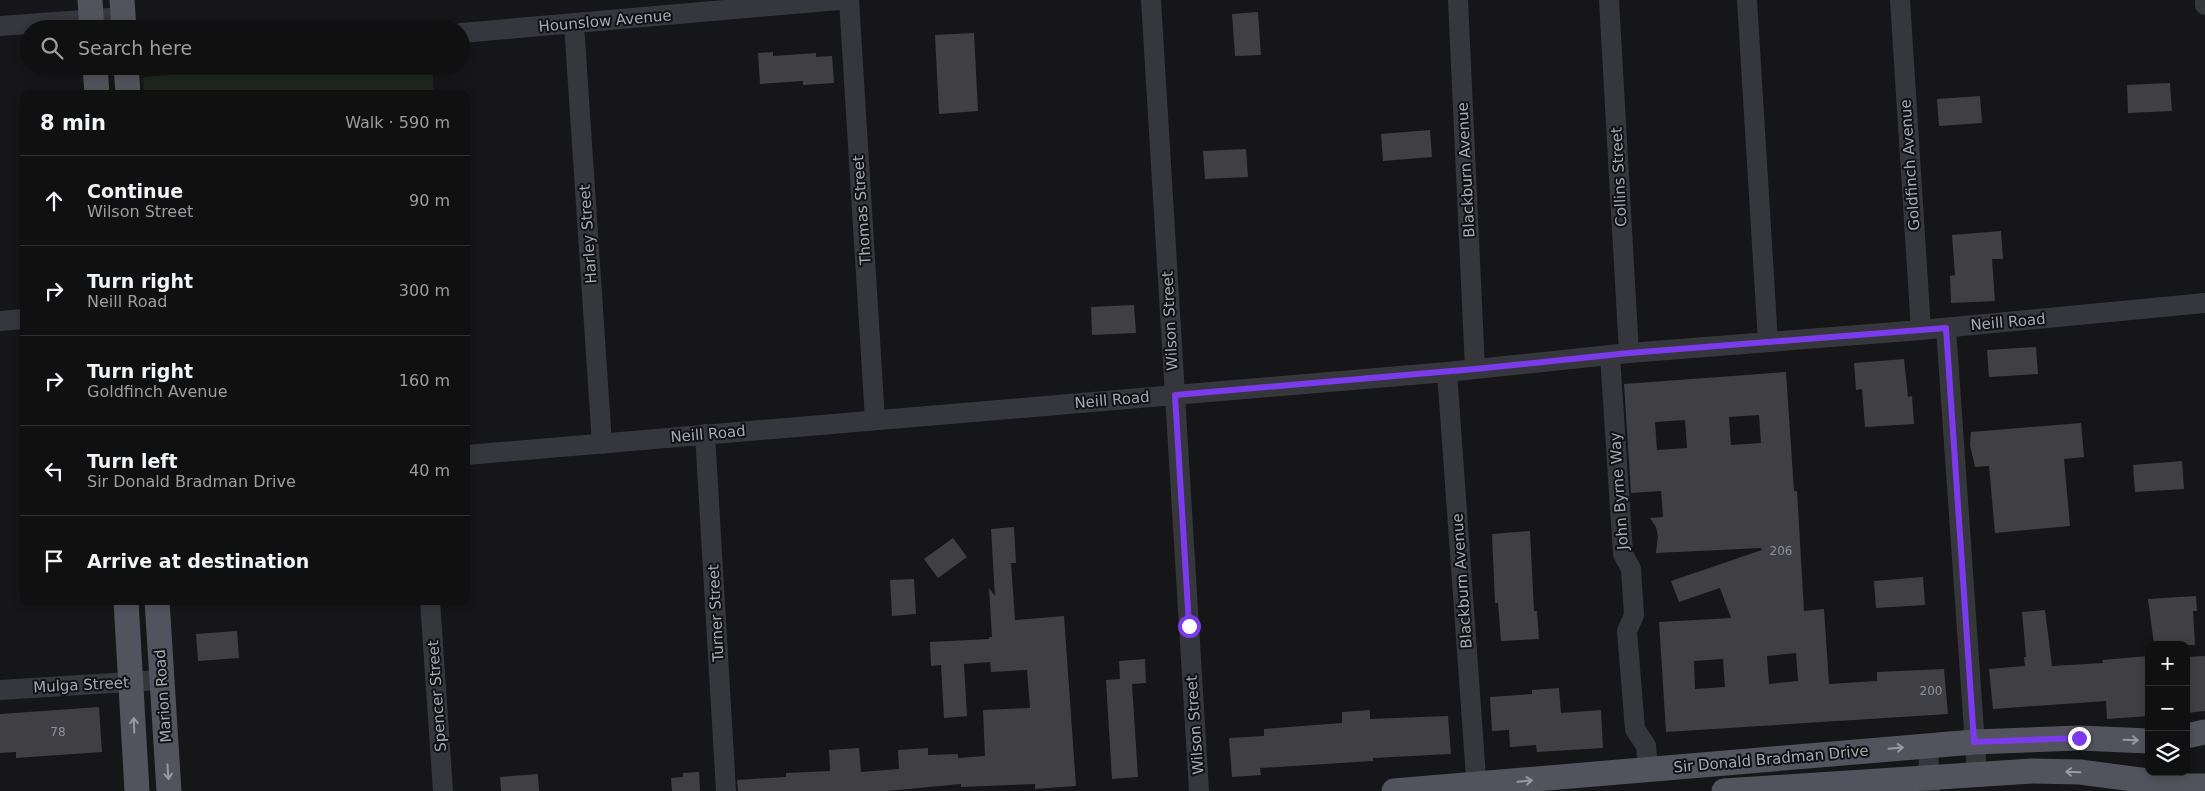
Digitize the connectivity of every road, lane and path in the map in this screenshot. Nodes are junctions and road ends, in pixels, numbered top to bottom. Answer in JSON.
{"nodes":[{"id":1,"x":839,"y":0,"type":"edge"},
{"id":2,"x":849,"y":0,"type":"edge"},
{"id":3,"x":1151,"y":0,"type":"edge"},
{"id":4,"x":1458,"y":0,"type":"edge"},
{"id":5,"x":1609,"y":0,"type":"edge"},
{"id":6,"x":1747,"y":0,"type":"edge"},
{"id":7,"x":1900,"y":0,"type":"edge"},
{"id":8,"x":2205,"y":0,"type":"edge"},
{"id":9,"x":2205,"y":5,"type":"edge"},
{"id":10,"x":123,"y":15,"type":"edge"},
{"id":11,"x":91,"y":16,"type":"edge"},
{"id":12,"x":55,"y":20,"type":"edge"},
{"id":13,"x":20,"y":24,"type":"edge"},
{"id":14,"x":574,"y":24,"type":"junction"},
{"id":15,"x":0,"y":26,"type":"edge"},
{"id":16,"x":470,"y":32,"type":"edge"},
{"id":17,"x":96,"y":75,"type":"edge"},
{"id":18,"x":127,"y":75,"type":"edge"},
{"id":19,"x":97,"y":90,"type":"edge"},
{"id":20,"x":128,"y":90,"type":"edge"},
{"id":21,"x":2205,"y":303,"type":"edge"},
{"id":22,"x":20,"y":319,"type":"edge"},
{"id":23,"x":0,"y":321,"type":"edge"},
{"id":24,"x":1946,"y":328,"type":"junction"},
{"id":25,"x":1921,"y":330,"type":"junction"},
{"id":26,"x":1768,"y":342,"type":"junction"},
{"id":27,"x":1619,"y":354,"type":"junction"},
{"id":28,"x":1475,"y":369,"type":"junction"},
{"id":29,"x":1447,"y":372,"type":"junction"},
{"id":30,"x":1175,"y":395,"type":"junction"},
{"id":31,"x":876,"y":420,"type":"junction"},
{"id":32,"x":705,"y":434,"type":"junction"},
{"id":33,"x":602,"y":444,"type":"junction"},
{"id":34,"x":470,"y":456,"type":"edge"},
{"id":35,"x":126,"y":605,"type":"edge"},
{"id":36,"x":157,"y":605,"type":"edge"},
{"id":37,"x":430,"y":605,"type":"edge"},
{"id":38,"x":161,"y":680,"type":"junction"},
{"id":39,"x":132,"y":681,"type":"junction"},
{"id":40,"x":0,"y":690,"type":"edge"},
{"id":41,"x":2205,"y":732,"type":"edge"},
{"id":42,"x":2190,"y":735,"type":"edge"},
{"id":43,"x":2145,"y":741,"type":"edge"},
{"id":44,"x":1974,"y":742,"type":"junction"},
{"id":45,"x":1928,"y":746,"type":"junction"},
{"id":46,"x":2190,"y":747,"type":"edge"},
{"id":47,"x":2205,"y":749,"type":"edge"},
{"id":48,"x":1648,"y":770,"type":"junction"},
{"id":49,"x":1977,"y":774,"type":"junction"},
{"id":50,"x":1930,"y":784,"type":"edge"},
{"id":51,"x":2205,"y":786,"type":"edge"},
{"id":52,"x":1477,"y":788,"type":"edge"},
{"id":53,"x":136,"y":791,"type":"edge"},
{"id":54,"x":169,"y":791,"type":"edge"},
{"id":55,"x":443,"y":791,"type":"edge"},
{"id":56,"x":726,"y":791,"type":"edge"},
{"id":57,"x":1199,"y":791,"type":"edge"},
{"id":58,"x":1394,"y":791,"type":"edge"},
{"id":59,"x":1724,"y":791,"type":"edge"}],
"edges":[{"from":1,"to":14,"type":"street","name":"Hounslow Avenue"},
{"from":2,"to":31,"type":"street","name":"Thomas Street"},
{"from":3,"to":30,"type":"street","name":"Wilson Street"},
{"from":4,"to":28,"type":"street","name":"Blackburn Avenue"},
{"from":5,"to":27,"type":"street","name":"Collins Street"},
{"from":6,"to":26,"type":"street"},
{"from":7,"to":25,"type":"street","name":"Goldfinch Avenue"},
{"from":8,"to":9,"type":"street"},
{"from":10,"to":11,"type":"street"},
{"from":11,"to":12,"type":"street"},
{"from":13,"to":15,"type":"street"},
{"from":14,"to":16,"type":"street","name":"Hounslow Avenue"},
{"from":14,"to":33,"type":"street","name":"Harley Street"},
{"from":17,"to":19,"type":"main road"},
{"from":18,"to":20,"type":"main road"},
{"from":21,"to":24,"type":"street","name":"Neill Road"},
{"from":22,"to":23,"type":"street"},
{"from":24,"to":25,"type":"street","name":"Neill Road"},
{"from":24,"to":44,"type":"street"},
{"from":25,"to":26,"type":"street","name":"Neill Road"},
{"from":26,"to":27,"type":"street","name":"Neill Road"},
{"from":27,"to":28,"type":"street","name":"Neill Road"},
{"from":27,"to":48,"type":"street","name":"John Byrne Way"},
{"from":28,"to":29,"type":"street","name":"Neill Road"},
{"from":29,"to":30,"type":"street","name":"Neill Road"},
{"from":29,"to":52,"type":"street","name":"Blackburn Avenue"},
{"from":30,"to":31,"type":"street","name":"Neill Road"},
{"from":30,"to":57,"type":"street","name":"Wilson Street"},
{"from":31,"to":32,"type":"street","name":"Neill Road"},
{"from":32,"to":33,"type":"street","name":"Neill Road"},
{"from":32,"to":56,"type":"street","name":"Turner Street"},
{"from":33,"to":34,"type":"street","name":"Neill Road"},
{"from":35,"to":39,"type":"main road","name":"Marion Road"},
{"from":36,"to":38,"type":"main road","name":"Marion Road"},
{"from":37,"to":55,"type":"street","name":"Spencer Street"},
{"from":38,"to":39,"type":"street","name":"Mulga Street"},
{"from":38,"to":54,"type":"main road","name":"Marion Road","one_way":true},
{"from":39,"to":40,"type":"street","name":"Mulga Street"},
{"from":53,"to":39,"type":"main road","name":"Marion Road","one_way":true},
{"from":41,"to":42,"type":"main road"},
{"from":44,"to":43,"type":"main road","name":"Sir Donald Bradman Drive","one_way":true},
{"from":44,"to":45,"type":"main road","name":"Sir Donald Bradman Drive"},
{"from":44,"to":49,"type":"street"},
{"from":48,"to":45,"type":"main road","name":"Sir Donald Bradman Drive","one_way":true},
{"from":45,"to":50,"type":"street"},
{"from":46,"to":47,"type":"main road"},
{"from":52,"to":48,"type":"main road","name":"Sir Donald Bradman Drive","one_way":true},
{"from":49,"to":50,"type":"main road","name":"Sir Donald Bradman Drive"},
{"from":51,"to":49,"type":"main road","name":"Sir Donald Bradman Drive","one_way":true},
{"from":50,"to":59,"type":"main road","name":"Sir Donald Bradman Drive"},
{"from":52,"to":58,"type":"main road","name":"Sir Donald Bradman Drive"}]}
